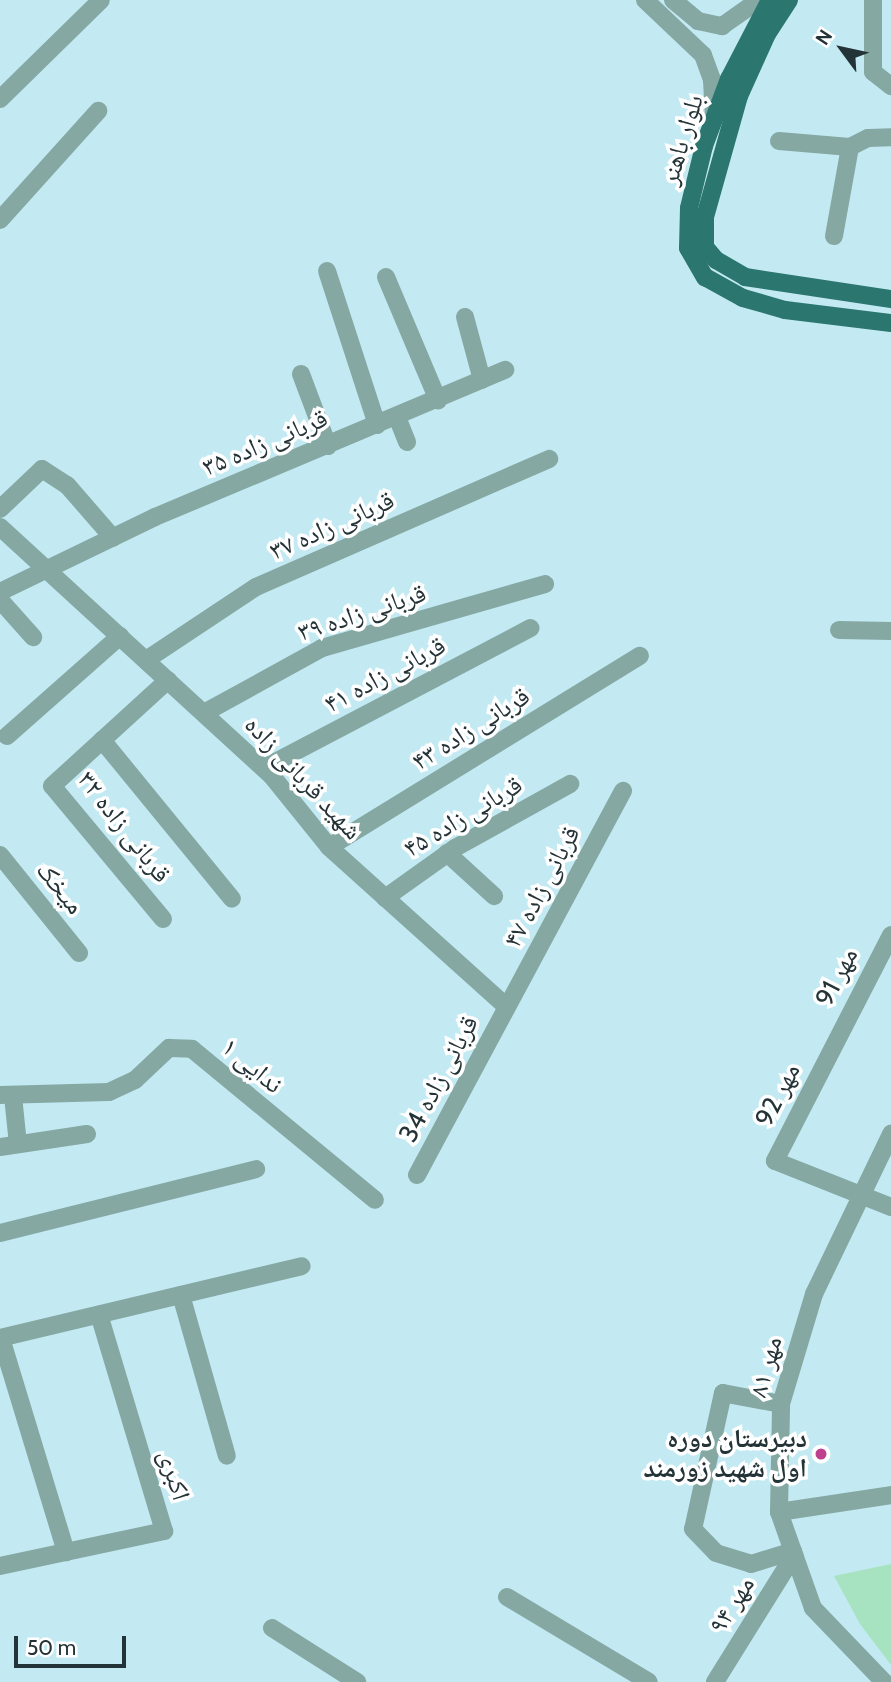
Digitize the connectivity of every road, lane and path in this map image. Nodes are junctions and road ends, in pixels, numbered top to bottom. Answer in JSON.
{"nodes":[{"id":1,"x":101,"y":0,"type":"edge"},
{"id":2,"x":645,"y":0,"type":"edge"},
{"id":3,"x":673,"y":0,"type":"edge"},
{"id":4,"x":759,"y":0,"type":"edge"},
{"id":5,"x":770,"y":0,"type":"edge"},
{"id":6,"x":789,"y":0,"type":"edge"},
{"id":7,"x":873,"y":0,"type":"edge"},
{"id":8,"x":891,"y":86,"type":"edge"},
{"id":9,"x":0,"y":99,"type":"edge"},
{"id":10,"x":98,"y":111,"type":"dead end"},
{"id":11,"x":714,"y":116,"type":"junction"},
{"id":12,"x":891,"y":137,"type":"edge"},
{"id":13,"x":779,"y":141,"type":"dead end"},
{"id":14,"x":850,"y":148,"type":"junction"},
{"id":15,"x":0,"y":220,"type":"edge"},
{"id":16,"x":834,"y":236,"type":"dead end"},
{"id":17,"x":327,"y":271,"type":"dead end"},
{"id":18,"x":386,"y":277,"type":"dead end"},
{"id":19,"x":891,"y":299,"type":"edge"},
{"id":20,"x":466,"y":317,"type":"dead end"},
{"id":21,"x":891,"y":323,"type":"edge"},
{"id":22,"x":505,"y":370,"type":"dead end"},
{"id":23,"x":300,"y":374,"type":"dead end"},
{"id":24,"x":482,"y":380,"type":"junction"},
{"id":25,"x":438,"y":400,"type":"junction"},
{"id":26,"x":397,"y":417,"type":"junction"},
{"id":27,"x":377,"y":425,"type":"junction"},
{"id":28,"x":407,"y":442,"type":"dead end"},
{"id":29,"x":328,"y":446,"type":"junction"},
{"id":30,"x":549,"y":458,"type":"dead end"},
{"id":31,"x":0,"y":509,"type":"edge"},
{"id":32,"x":0,"y":527,"type":"edge"},
{"id":33,"x":113,"y":538,"type":"junction"},
{"id":34,"x":47,"y":570,"type":"junction"},
{"id":35,"x":545,"y":584,"type":"dead end"},
{"id":36,"x":0,"y":592,"type":"edge"},
{"id":37,"x":0,"y":600,"type":"edge"},
{"id":38,"x":531,"y":628,"type":"dead end"},
{"id":39,"x":839,"y":630,"type":"dead end"},
{"id":40,"x":891,"y":631,"type":"edge"},
{"id":41,"x":120,"y":636,"type":"junction"},
{"id":42,"x":33,"y":637,"type":"dead end"},
{"id":43,"x":640,"y":656,"type":"dead end"},
{"id":44,"x":146,"y":660,"type":"junction"},
{"id":45,"x":168,"y":680,"type":"junction"},
{"id":46,"x":204,"y":713,"type":"junction"},
{"id":47,"x":7,"y":736,"type":"dead end"},
{"id":48,"x":102,"y":740,"type":"junction"},
{"id":49,"x":264,"y":768,"type":"junction"},
{"id":50,"x":570,"y":784,"type":"dead end"},
{"id":51,"x":623,"y":791,"type":"dead end"},
{"id":52,"x":329,"y":847,"type":"junction"},
{"id":53,"x":447,"y":853,"type":"junction"},
{"id":54,"x":0,"y":855,"type":"edge"},
{"id":55,"x":494,"y":896,"type":"dead end"},
{"id":56,"x":386,"y":898,"type":"junction"},
{"id":57,"x":232,"y":899,"type":"dead end"},
{"id":58,"x":163,"y":919,"type":"dead end"},
{"id":59,"x":891,"y":934,"type":"edge"},
{"id":60,"x":79,"y":953,"type":"dead end"},
{"id":61,"x":507,"y":1007,"type":"junction"},
{"id":62,"x":831,"y":1047,"type":"joint"},
{"id":63,"x":6,"y":1096,"type":"edge"},
{"id":64,"x":87,"y":1134,"type":"dead end"},
{"id":65,"x":891,"y":1134,"type":"edge"},
{"id":66,"x":18,"y":1144,"type":"junction"},
{"id":67,"x":0,"y":1147,"type":"edge"},
{"id":68,"x":256,"y":1169,"type":"dead end"},
{"id":69,"x":417,"y":1175,"type":"dead end"},
{"id":70,"x":859,"y":1196,"type":"junction"},
{"id":71,"x":375,"y":1200,"type":"dead end"},
{"id":72,"x":891,"y":1207,"type":"edge"},
{"id":73,"x":0,"y":1233,"type":"edge"},
{"id":74,"x":302,"y":1266,"type":"dead end"},
{"id":75,"x":181,"y":1295,"type":"junction"},
{"id":76,"x":99,"y":1315,"type":"junction"},
{"id":77,"x":1,"y":1338,"type":"edge"},
{"id":78,"x":781,"y":1404,"type":"junction"},
{"id":79,"x":227,"y":1456,"type":"dead end"},
{"id":80,"x":891,"y":1495,"type":"edge"},
{"id":81,"x":779,"y":1512,"type":"junction"},
{"id":82,"x":66,"y":1552,"type":"junction"},
{"id":83,"x":794,"y":1553,"type":"junction"},
{"id":84,"x":0,"y":1566,"type":"edge"},
{"id":85,"x":507,"y":1597,"type":"dead end"},
{"id":86,"x":272,"y":1628,"type":"dead end"},
{"id":87,"x":357,"y":1682,"type":"edge"},
{"id":88,"x":649,"y":1682,"type":"edge"},
{"id":89,"x":715,"y":1682,"type":"edge"},
{"id":90,"x":884,"y":1682,"type":"edge"}],
"edges":[{"from":1,"to":9,"type":"street"},
{"from":2,"to":11,"type":"street"},
{"from":3,"to":4,"type":"street"},
{"from":5,"to":11,"type":"main road","name":"بلوار باهنر"},
{"from":6,"to":19,"type":"main road","name":"بلوار باهنر"},
{"from":7,"to":8,"type":"street"},
{"from":10,"to":15,"type":"street"},
{"from":11,"to":21,"type":"main road","name":"بلوار باهنر"},
{"from":12,"to":14,"type":"street"},
{"from":13,"to":14,"type":"street"},
{"from":14,"to":16,"type":"street"},
{"from":17,"to":27,"type":"street"},
{"from":18,"to":25,"type":"street"},
{"from":20,"to":24,"type":"street"},
{"from":22,"to":24,"type":"street","name":"قربانی زاده ۳۵"},
{"from":23,"to":29,"type":"street"},
{"from":24,"to":25,"type":"street","name":"قربانی زاده ۳۵"},
{"from":25,"to":26,"type":"street","name":"قربانی زاده ۳۵"},
{"from":26,"to":27,"type":"street","name":"قربانی زاده ۳۵"},
{"from":26,"to":28,"type":"street"},
{"from":27,"to":29,"type":"street","name":"قربانی زاده ۳۵"},
{"from":29,"to":33,"type":"street","name":"قربانی زاده ۳۵"},
{"from":30,"to":44,"type":"street","name":"قربانی زاده ۳۷"},
{"from":31,"to":33,"type":"street"},
{"from":32,"to":34,"type":"street","name":"شهید قربانی زاده"},
{"from":33,"to":34,"type":"street","name":"قربانی زاده ۳۵"},
{"from":34,"to":36,"type":"street","name":"قربانی زاده ۳۵"},
{"from":34,"to":41,"type":"street","name":"شهید قربانی زاده"},
{"from":35,"to":46,"type":"street","name":"قربانی زاده ۳۹"},
{"from":37,"to":42,"type":"street"},
{"from":38,"to":49,"type":"street","name":"قربانی زاده ۴۱"},
{"from":39,"to":40,"type":"street"},
{"from":41,"to":44,"type":"street","name":"شهید قربانی زاده"},
{"from":41,"to":47,"type":"street"},
{"from":43,"to":52,"type":"street","name":"قربانی زاده ۴۳"},
{"from":44,"to":45,"type":"street","name":"شهید قربانی زاده"},
{"from":45,"to":46,"type":"street","name":"شهید قربانی زاده"},
{"from":45,"to":48,"type":"street","name":"قربانی زاده ۳۲"},
{"from":46,"to":49,"type":"street","name":"شهید قربانی زاده"},
{"from":48,"to":57,"type":"street","name":"قربانی زاده ۳۲"},
{"from":48,"to":58,"type":"street","name":"قربانی زاده ۳۲"},
{"from":49,"to":52,"type":"street","name":"شهید قربانی زاده"},
{"from":50,"to":53,"type":"street","name":"قربانی زاده ۴۵"},
{"from":51,"to":61,"type":"street","name":"قربانی زاده ۴۷"},
{"from":52,"to":56,"type":"street","name":"شهید قربانی زاده"},
{"from":53,"to":55,"type":"street"},
{"from":53,"to":56,"type":"street","name":"قربانی زاده ۴۵"},
{"from":54,"to":60,"type":"street","name":"میخک"},
{"from":56,"to":61,"type":"street","name":"شهید قربانی زاده"},
{"from":59,"to":62,"type":"street","name":"مهر 91"},
{"from":61,"to":69,"type":"street","name":"قربانی زاده 34"},
{"from":62,"to":70,"type":"street","name":"مهر 92"},
{"from":63,"to":66,"type":"street"},
{"from":63,"to":71,"type":"street","name":"ندایی ۱"},
{"from":64,"to":66,"type":"street"},
{"from":65,"to":70,"type":"street","name":"مهر ۸۱"},
{"from":66,"to":67,"type":"street"},
{"from":68,"to":73,"type":"street"},
{"from":70,"to":72,"type":"street"},
{"from":70,"to":78,"type":"street","name":"مهر ۸۱"},
{"from":74,"to":75,"type":"street"},
{"from":75,"to":76,"type":"street"},
{"from":75,"to":79,"type":"street"},
{"from":76,"to":77,"type":"street"},
{"from":76,"to":82,"type":"street","name":"اکبری"},
{"from":77,"to":82,"type":"street"},
{"from":78,"to":81,"type":"street","name":"مهر ۸۱"},
{"from":78,"to":83,"type":"street"},
{"from":80,"to":81,"type":"street"},
{"from":81,"to":83,"type":"street","name":"مهر ۸۱"},
{"from":82,"to":84,"type":"street","name":"اکبری"},
{"from":83,"to":89,"type":"street","name":"مهر ۹۴"},
{"from":83,"to":90,"type":"street","name":"مهر ۸۱"},
{"from":85,"to":88,"type":"street"},
{"from":86,"to":87,"type":"street"}]}
